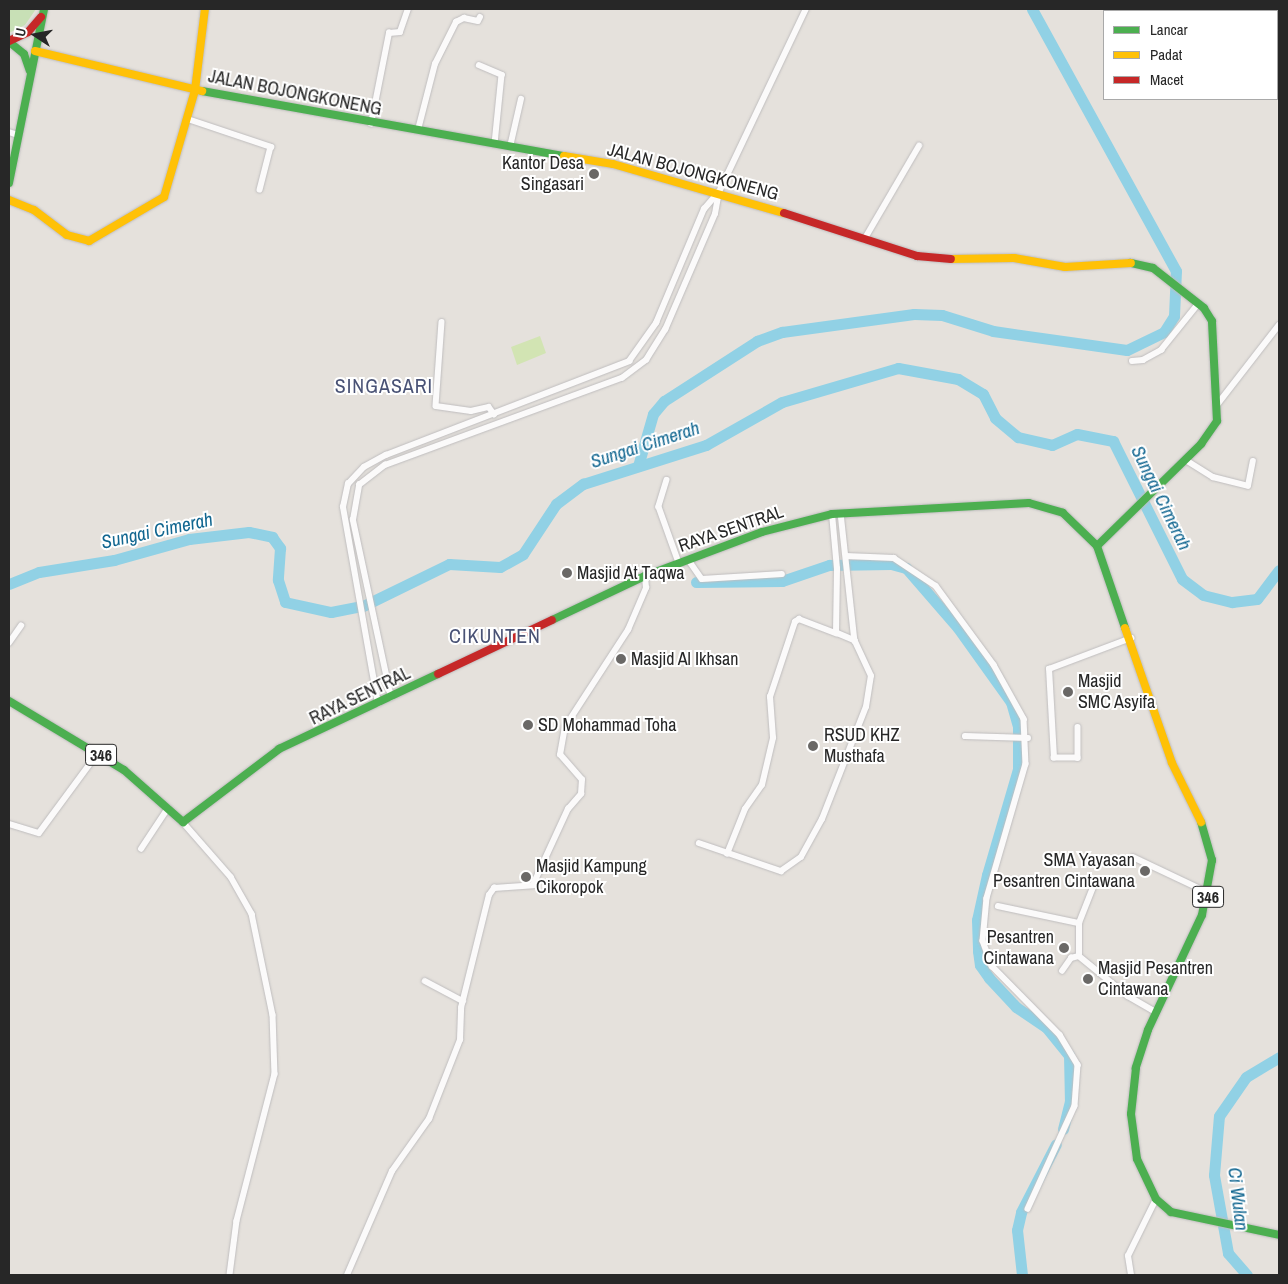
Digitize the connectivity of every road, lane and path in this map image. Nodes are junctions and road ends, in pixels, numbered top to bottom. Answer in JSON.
{"nodes":[{"id":1,"x":205,"y":9,"type":"edge"},
{"id":2,"x":408,"y":9,"type":"edge"},
{"id":3,"x":806,"y":9,"type":"edge"},
{"id":4,"x":43,"y":12,"type":"edge"},
{"id":5,"x":480,"y":17,"type":"dead end"},
{"id":6,"x":10,"y":43,"type":"edge"},
{"id":7,"x":35,"y":51,"type":"junction"},
{"id":8,"x":479,"y":65,"type":"dead end"},
{"id":9,"x":30,"y":74,"type":"junction"},
{"id":10,"x":195,"y":90,"type":"junction"},
{"id":11,"x":522,"y":99,"type":"dead end"},
{"id":12,"x":188,"y":119,"type":"junction"},
{"id":13,"x":371,"y":124,"type":"junction"},
{"id":14,"x":418,"y":130,"type":"junction"},
{"id":15,"x":9,"y":132,"type":"edge"},
{"id":16,"x":18,"y":136,"type":"junction"},
{"id":17,"x":495,"y":144,"type":"junction"},
{"id":18,"x":919,"y":146,"type":"dead end"},
{"id":19,"x":510,"y":147,"type":"junction"},
{"id":20,"x":9,"y":183,"type":"edge"},
{"id":21,"x":260,"y":190,"type":"dead end"},
{"id":22,"x":719,"y":192,"type":"junction"},
{"id":23,"x":9,"y":200,"type":"edge"},
{"id":24,"x":864,"y":240,"type":"junction"},
{"id":25,"x":678,"y":273,"type":"junction"},
{"id":26,"x":688,"y":278,"type":"junction"},
{"id":27,"x":1195,"y":302,"type":"junction"},
{"id":28,"x":442,"y":322,"type":"dead end"},
{"id":29,"x":1279,"y":325,"type":"edge"},
{"id":30,"x":1132,"y":361,"type":"dead end"},
{"id":31,"x":524,"y":403,"type":"junction"},
{"id":32,"x":1217,"y":405,"type":"junction"},
{"id":33,"x":527,"y":413,"type":"junction"},
{"id":34,"x":494,"y":414,"type":"junction"},
{"id":35,"x":419,"y":443,"type":"junction"},
{"id":36,"x":422,"y":450,"type":"junction"},
{"id":37,"x":1186,"y":460,"type":"junction"},
{"id":38,"x":1253,"y":461,"type":"dead end"},
{"id":39,"x":667,"y":480,"type":"dead end"},
{"id":40,"x":842,"y":513,"type":"junction"},
{"id":41,"x":832,"y":514,"type":"junction"},
{"id":42,"x":1097,"y":546,"type":"junction"},
{"id":43,"x":688,"y":559,"type":"junction"},
{"id":44,"x":679,"y":562,"type":"junction"},
{"id":45,"x":846,"y":562,"type":"junction"},
{"id":46,"x":782,"y":574,"type":"dead end"},
{"id":47,"x":644,"y":576,"type":"junction"},
{"id":48,"x":369,"y":599,"type":"junction"},
{"id":49,"x":359,"y":601,"type":"junction"},
{"id":50,"x":852,"y":609,"type":"junction"},
{"id":51,"x":838,"y":610,"type":"junction"},
{"id":52,"x":21,"y":626,"type":"dead end"},
{"id":53,"x":836,"y":633,"type":"junction"},
{"id":54,"x":1131,"y":638,"type":"junction"},
{"id":55,"x":855,"y":641,"type":"junction"},
{"id":56,"x":9,"y":643,"type":"edge"},
{"id":57,"x":391,"y":698,"type":"junction"},
{"id":58,"x":9,"y":701,"type":"edge"},
{"id":59,"x":378,"y":704,"type":"junction"},
{"id":60,"x":1078,"y":727,"type":"dead end"},
{"id":61,"x":965,"y":736,"type":"dead end"},
{"id":62,"x":1028,"y":738,"type":"junction"},
{"id":63,"x":98,"y":753,"type":"junction"},
{"id":64,"x":168,"y":808,"type":"junction"},
{"id":65,"x":183,"y":822,"type":"junction"},
{"id":66,"x":9,"y":824,"type":"edge"},
{"id":67,"x":699,"y":843,"type":"dead end"},
{"id":68,"x":141,"y":849,"type":"dead end"},
{"id":69,"x":727,"y":854,"type":"junction"},
{"id":70,"x":1133,"y":857,"type":"dead end"},
{"id":71,"x":1094,"y":885,"type":"dead end"},
{"id":72,"x":1209,"y":893,"type":"junction"},
{"id":73,"x":998,"y":906,"type":"dead end"},
{"id":74,"x":1079,"y":923,"type":"junction"},
{"id":75,"x":1079,"y":956,"type":"junction"},
{"id":76,"x":1062,"y":971,"type":"dead end"},
{"id":77,"x":425,"y":981,"type":"dead end"},
{"id":78,"x":462,"y":1001,"type":"junction"},
{"id":79,"x":1156,"y":1012,"type":"junction"},
{"id":80,"x":1156,"y":1199,"type":"junction"},
{"id":81,"x":1028,"y":1209,"type":"dead end"},
{"id":82,"x":1279,"y":1235,"type":"edge"},
{"id":83,"x":230,"y":1275,"type":"edge"},
{"id":84,"x":347,"y":1275,"type":"edge"},
{"id":85,"x":1131,"y":1275,"type":"edge"}],
"edges":[{"from":1,"to":10,"type":"main road"},
{"from":2,"to":13,"type":"street"},
{"from":3,"to":22,"type":"street"},
{"from":4,"to":6,"type":"main road"},
{"from":4,"to":7,"type":"main road"},
{"from":5,"to":14,"type":"street"},
{"from":6,"to":7,"type":"main road","name":"JALAN BOJONGKONENG"},
{"from":6,"to":9,"type":"main road"},
{"from":7,"to":9,"type":"main road"},
{"from":7,"to":10,"type":"main road","name":"JALAN BOJONGKONENG"},
{"from":8,"to":17,"type":"street"},
{"from":9,"to":16,"type":"main road"},
{"from":10,"to":12,"type":"main road"},
{"from":10,"to":13,"type":"main road","name":"JALAN BOJONGKONENG"},
{"from":11,"to":19,"type":"street"},
{"from":12,"to":21,"type":"street"},
{"from":12,"to":23,"type":"main road"},
{"from":13,"to":14,"type":"main road","name":"JALAN BOJONGKONENG"},
{"from":14,"to":17,"type":"main road","name":"JALAN BOJONGKONENG"},
{"from":15,"to":16,"type":"street"},
{"from":16,"to":20,"type":"main road"},
{"from":17,"to":19,"type":"main road","name":"JALAN BOJONGKONENG"},
{"from":18,"to":24,"type":"street"},
{"from":19,"to":22,"type":"main road","name":"JALAN BOJONGKONENG"},
{"from":22,"to":24,"type":"main road","name":"JALAN BOJONGKONENG"},
{"from":22,"to":25,"type":"street"},
{"from":22,"to":26,"type":"street"},
{"from":24,"to":27,"type":"main road","name":"JALAN BOJONGKONENG"},
{"from":25,"to":26,"type":"street"},
{"from":25,"to":31,"type":"street"},
{"from":26,"to":33,"type":"street"},
{"from":27,"to":30,"type":"street"},
{"from":27,"to":32,"type":"main road","name":"JALAN BOJONGKONENG"},
{"from":28,"to":34,"type":"street"},
{"from":29,"to":32,"type":"street"},
{"from":31,"to":33,"type":"street"},
{"from":31,"to":34,"type":"street"},
{"from":32,"to":37,"type":"main road","name":"JALAN BOJONGKONENG"},
{"from":33,"to":36,"type":"street"},
{"from":34,"to":35,"type":"street"},
{"from":35,"to":36,"type":"street"},
{"from":35,"to":49,"type":"street"},
{"from":36,"to":48,"type":"street"},
{"from":37,"to":38,"type":"street"},
{"from":37,"to":42,"type":"main road","name":"JALAN BOJONGKONENG"},
{"from":39,"to":44,"type":"street"},
{"from":40,"to":41,"type":"main road","name":"RAYA SENTRAL","number":"346"},
{"from":40,"to":42,"type":"main road","name":"RAYA SENTRAL","number":"346"},
{"from":40,"to":45,"type":"street"},
{"from":41,"to":43,"type":"main road","name":"RAYA SENTRAL","number":"346"},
{"from":41,"to":51,"type":"street"},
{"from":42,"to":54,"type":"main road","number":"346"},
{"from":43,"to":44,"type":"main road","name":"RAYA SENTRAL","number":"346"},
{"from":43,"to":46,"type":"street"},
{"from":44,"to":47,"type":"main road","name":"RAYA SENTRAL","number":"346"},
{"from":45,"to":50,"type":"street"},
{"from":45,"to":62,"type":"street"},
{"from":47,"to":57,"type":"main road","name":"RAYA SENTRAL","number":"346"},
{"from":47,"to":78,"type":"street"},
{"from":48,"to":49,"type":"street"},
{"from":48,"to":57,"type":"street"},
{"from":49,"to":59,"type":"street"},
{"from":50,"to":51,"type":"street"},
{"from":50,"to":55,"type":"street"},
{"from":51,"to":53,"type":"street"},
{"from":52,"to":56,"type":"street"},
{"from":53,"to":55,"type":"street"},
{"from":53,"to":69,"type":"street"},
{"from":54,"to":60,"type":"street"},
{"from":54,"to":72,"type":"main road","number":"346"},
{"from":55,"to":69,"type":"street"},
{"from":57,"to":59,"type":"main road","name":"RAYA SENTRAL","number":"346"},
{"from":58,"to":63,"type":"main road","number":"346"},
{"from":59,"to":65,"type":"main road","name":"RAYA SENTRAL","number":"346"},
{"from":61,"to":62,"type":"street"},
{"from":62,"to":81,"type":"street"},
{"from":63,"to":64,"type":"main road","number":"346"},
{"from":63,"to":66,"type":"street"},
{"from":64,"to":65,"type":"main road","number":"346"},
{"from":64,"to":68,"type":"street"},
{"from":65,"to":83,"type":"street"},
{"from":67,"to":69,"type":"street"},
{"from":70,"to":72,"type":"street"},
{"from":71,"to":74,"type":"street"},
{"from":72,"to":79,"type":"main road","number":"346"},
{"from":73,"to":74,"type":"street"},
{"from":74,"to":75,"type":"street"},
{"from":75,"to":76,"type":"street"},
{"from":75,"to":79,"type":"street"},
{"from":77,"to":78,"type":"street"},
{"from":78,"to":84,"type":"street"},
{"from":79,"to":80,"type":"main road","number":"346"},
{"from":80,"to":82,"type":"main road","number":"346"},
{"from":80,"to":85,"type":"street"}]}
